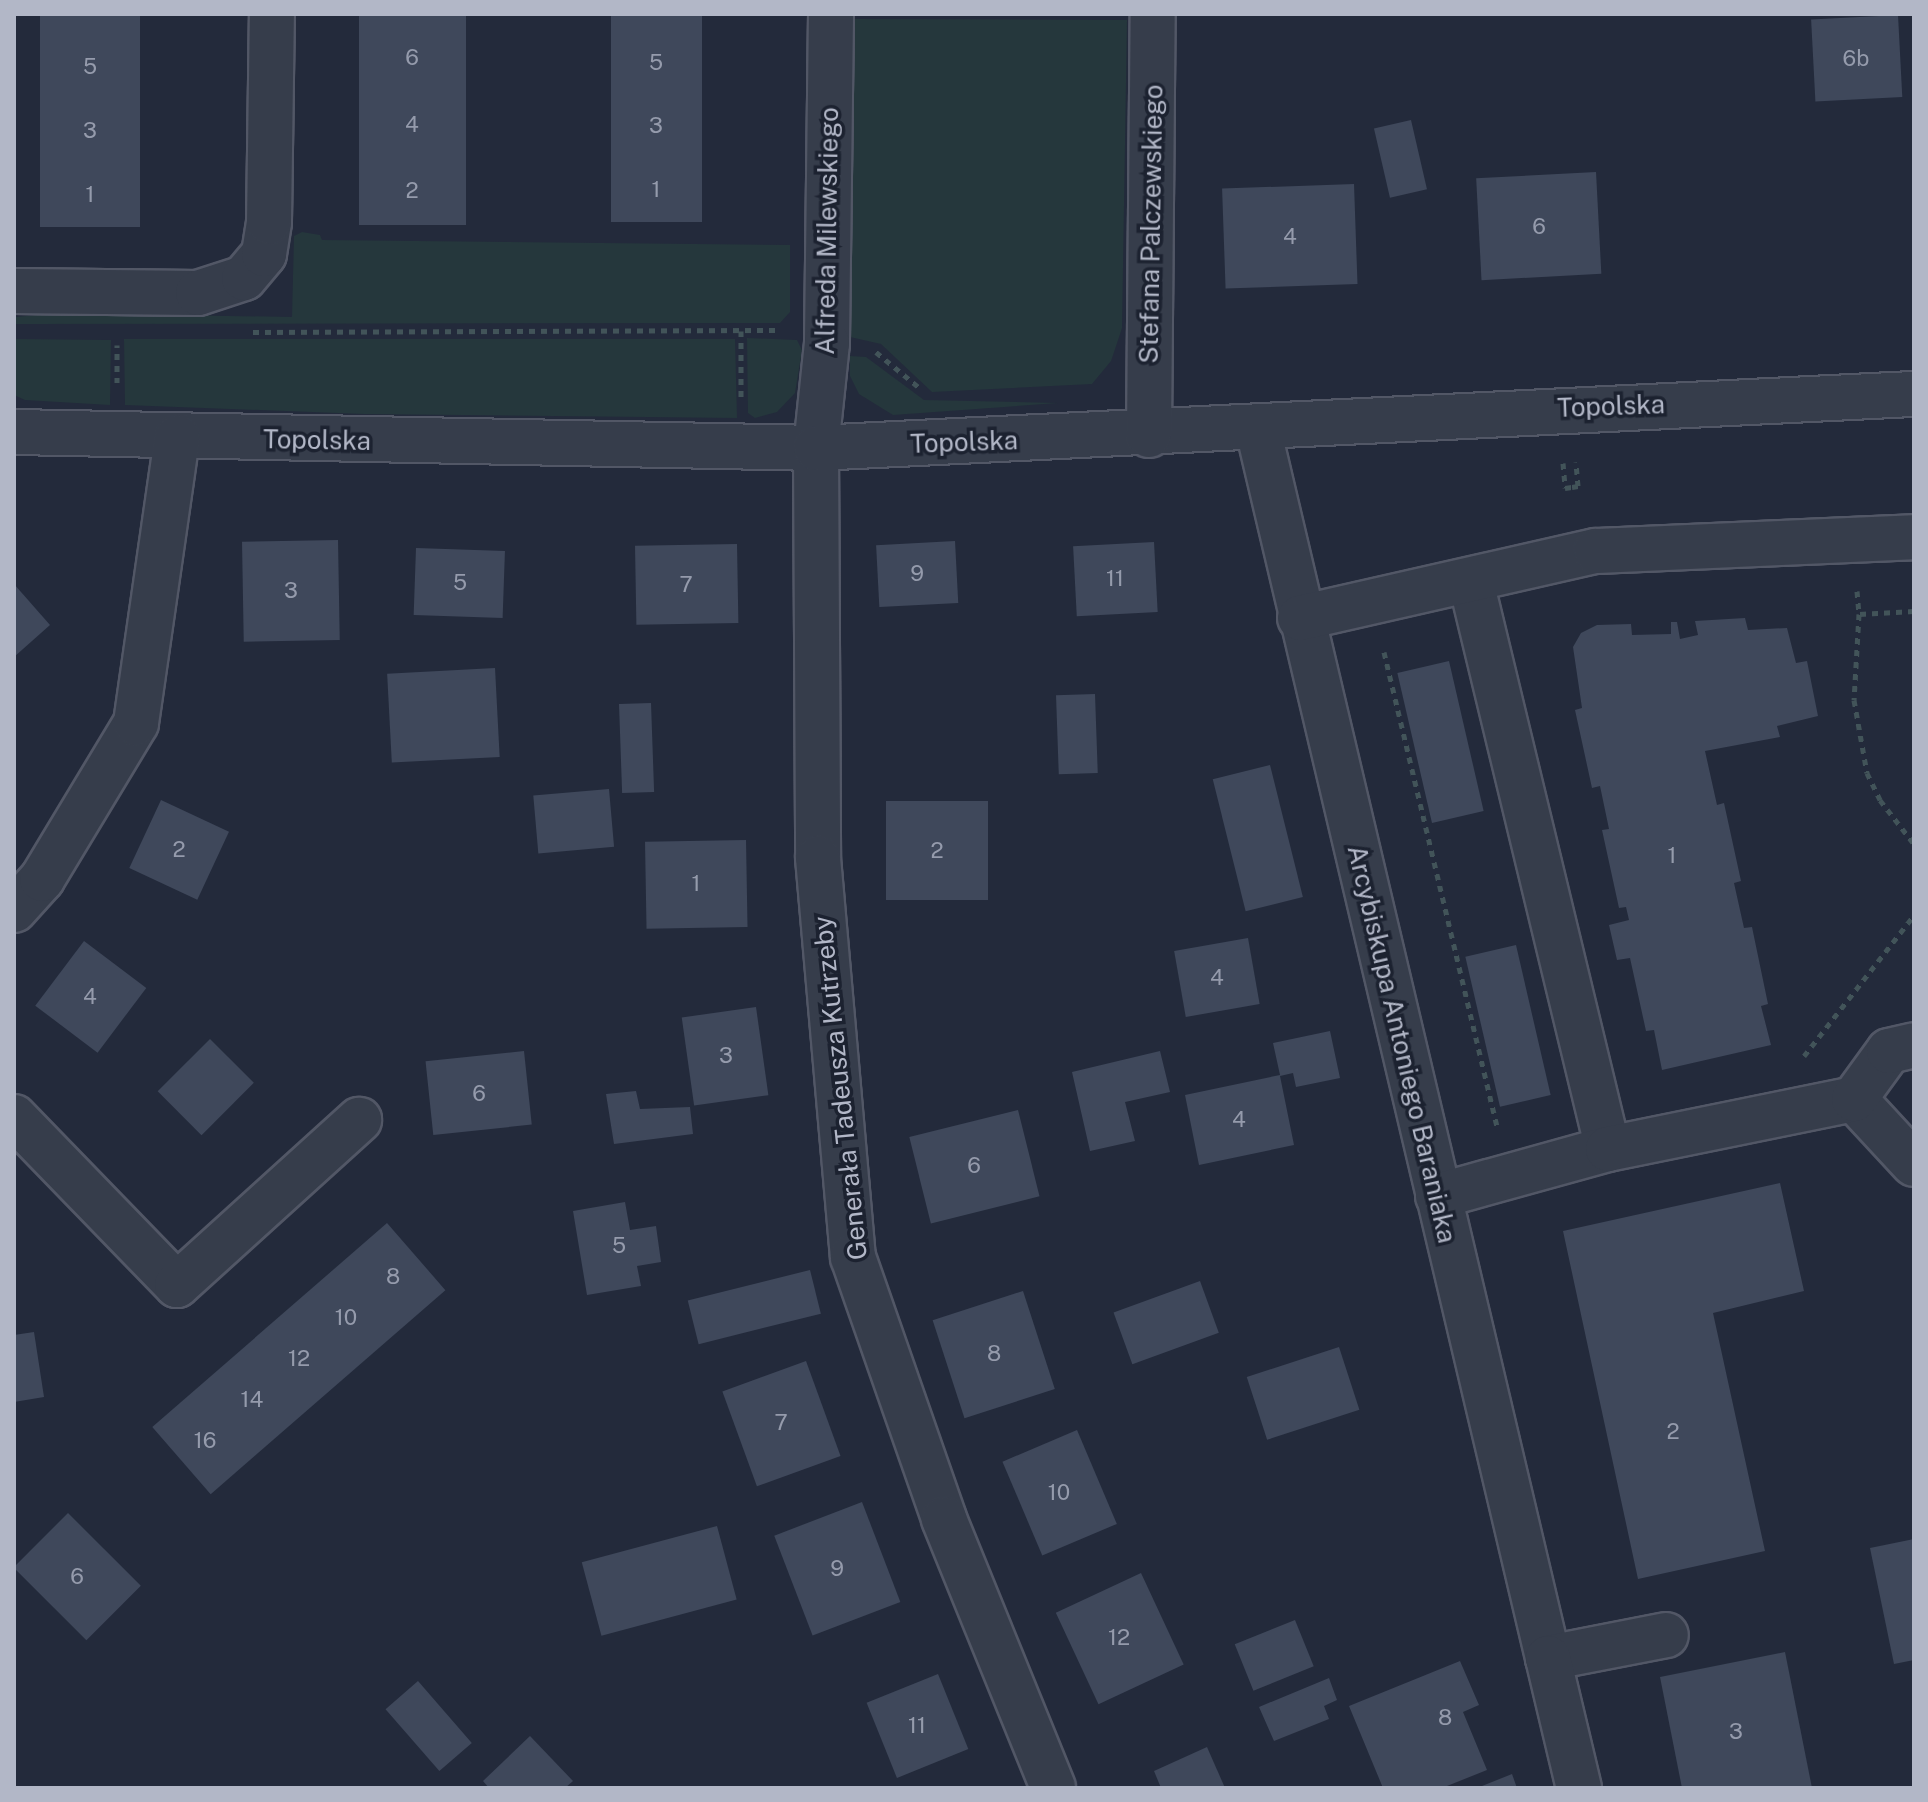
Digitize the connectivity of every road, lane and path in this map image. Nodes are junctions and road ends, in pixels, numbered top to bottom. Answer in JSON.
{"nodes":[{"id":1,"x":272,"y":14,"type":"edge"},
{"id":2,"x":831,"y":14,"type":"edge"},
{"id":3,"x":1153,"y":14,"type":"edge"},
{"id":4,"x":14,"y":291,"type":"edge"},
{"id":5,"x":741,"y":331,"type":"junction"},
{"id":6,"x":118,"y":332,"type":"dead end"},
{"id":7,"x":244,"y":332,"type":"dead end"},
{"id":8,"x":827,"y":343,"type":"junction"},
{"id":9,"x":1914,"y":394,"type":"edge"},
{"id":10,"x":117,"y":400,"type":"dead end"},
{"id":11,"x":741,"y":415,"type":"dead end"},
{"id":12,"x":1258,"y":429,"type":"junction"},
{"id":13,"x":14,"y":432,"type":"edge"},
{"id":14,"x":1149,"y":435,"type":"junction"},
{"id":15,"x":177,"y":437,"type":"junction"},
{"id":16,"x":816,"y":448,"type":"junction"},
{"id":17,"x":1914,"y":537,"type":"edge"},
{"id":18,"x":1471,"y":582,"type":"junction"},
{"id":19,"x":1857,"y":585,"type":"dead end"},
{"id":20,"x":1914,"y":611,"type":"edge"},
{"id":21,"x":1859,"y":614,"type":"junction"},
{"id":22,"x":1300,"y":618,"type":"junction"},
{"id":23,"x":1382,"y":643,"type":"dead end"},
{"id":24,"x":1914,"y":844,"type":"edge"},
{"id":25,"x":14,"y":910,"type":"edge"},
{"id":26,"x":1914,"y":915,"type":"edge"},
{"id":27,"x":1914,"y":1045,"type":"edge"},
{"id":28,"x":1799,"y":1062,"type":"dead end"},
{"id":29,"x":1854,"y":1099,"type":"junction"},
{"id":30,"x":14,"y":1117,"type":"edge"},
{"id":31,"x":359,"y":1120,"type":"dead end"},
{"id":32,"x":1500,"y":1139,"type":"dead end"},
{"id":33,"x":1608,"y":1149,"type":"junction"},
{"id":34,"x":1914,"y":1164,"type":"edge"},
{"id":35,"x":1438,"y":1196,"type":"junction"},
{"id":36,"x":1666,"y":1635,"type":"dead end"},
{"id":37,"x":1548,"y":1658,"type":"junction"},
{"id":38,"x":1053,"y":1788,"type":"edge"},
{"id":39,"x":1579,"y":1788,"type":"edge"}],
"edges":[{"from":1,"to":4,"type":"street"},
{"from":2,"to":8,"type":"street","name":"Alfreda Milewskiego"},
{"from":3,"to":14,"type":"street","name":"Stefana Palczewskiego"},
{"from":5,"to":7,"type":"path"},
{"from":5,"to":8,"type":"path"},
{"from":5,"to":11,"type":"path"},
{"from":6,"to":10,"type":"path"},
{"from":8,"to":16,"type":"street","name":"Alfreda Milewskiego"},
{"from":9,"to":12,"type":"street","name":"Topolska"},
{"from":12,"to":14,"type":"street","name":"Topolska"},
{"from":12,"to":22,"type":"street","name":"Arcybiskupa Antoniego Baraniaka"},
{"from":13,"to":15,"type":"street","name":"Topolska"},
{"from":14,"to":16,"type":"street","name":"Topolska"},
{"from":15,"to":16,"type":"street","name":"Topolska"},
{"from":15,"to":25,"type":"street"},
{"from":16,"to":38,"type":"street","name":"Generała Tadeusza Kutrzeby"},
{"from":17,"to":18,"type":"street"},
{"from":18,"to":22,"type":"street"},
{"from":18,"to":33,"type":"street"},
{"from":19,"to":21,"type":"path"},
{"from":20,"to":21,"type":"path"},
{"from":21,"to":24,"type":"path"},
{"from":22,"to":35,"type":"street","name":"Arcybiskupa Antoniego Baraniaka"},
{"from":23,"to":32,"type":"path"},
{"from":26,"to":28,"type":"path"},
{"from":27,"to":29,"type":"street"},
{"from":29,"to":33,"type":"street"},
{"from":29,"to":34,"type":"street"},
{"from":30,"to":31,"type":"street"},
{"from":33,"to":35,"type":"street"},
{"from":35,"to":37,"type":"street","name":"Arcybiskupa Antoniego Baraniaka"},
{"from":36,"to":37,"type":"street"},
{"from":37,"to":39,"type":"street","name":"Arcybiskupa Antoniego Baraniaka"}]}
